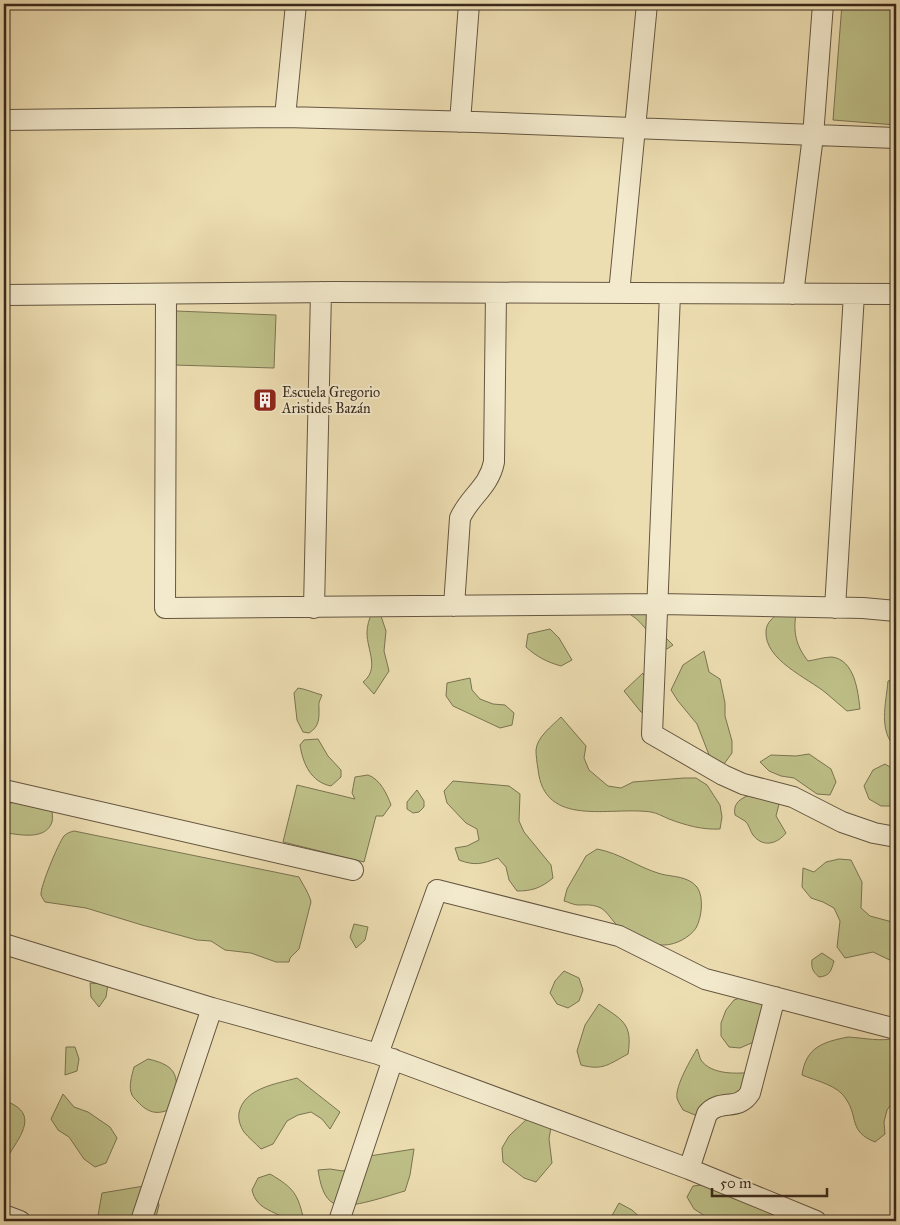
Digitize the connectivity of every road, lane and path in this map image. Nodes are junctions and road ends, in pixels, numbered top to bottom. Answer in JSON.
{"nodes":[{"id":1,"x":296,"y":4,"type":"edge"},
{"id":2,"x":469,"y":4,"type":"edge"},
{"id":3,"x":647,"y":4,"type":"edge"},
{"id":4,"x":823,"y":4,"type":"edge"},
{"id":5,"x":285,"y":117,"type":"junction"},
{"id":6,"x":4,"y":120,"type":"edge"},
{"id":7,"x":460,"y":122,"type":"junction"},
{"id":8,"x":636,"y":128,"type":"junction"},
{"id":9,"x":813,"y":136,"type":"junction"},
{"id":10,"x":896,"y":138,"type":"edge"},
{"id":11,"x":328,"y":292,"type":"junction"},
{"id":12,"x":496,"y":293,"type":"junction"},
{"id":13,"x":619,"y":293,"type":"junction"},
{"id":14,"x":166,"y":294,"type":"junction"},
{"id":15,"x":670,"y":294,"type":"junction"},
{"id":16,"x":793,"y":294,"type":"junction"},
{"id":17,"x":854,"y":294,"type":"junction"},
{"id":18,"x":896,"y":294,"type":"edge"},
{"id":19,"x":4,"y":295,"type":"edge"},
{"id":20,"x":658,"y":604,"type":"junction"},
{"id":21,"x":454,"y":606,"type":"junction"},
{"id":22,"x":314,"y":608,"type":"junction"},
{"id":23,"x":835,"y":608,"type":"junction"},
{"id":24,"x":896,"y":611,"type":"edge"},
{"id":25,"x":4,"y":790,"type":"edge"},
{"id":26,"x":896,"y":837,"type":"edge"},
{"id":27,"x":353,"y":870,"type":"dead end"},
{"id":28,"x":4,"y":944,"type":"edge"},
{"id":29,"x":775,"y":997,"type":"junction"},
{"id":30,"x":212,"y":1008,"type":"junction"},
{"id":31,"x":896,"y":1029,"type":"edge"},
{"id":32,"x":385,"y":1057,"type":"junction"},
{"id":33,"x":688,"y":1169,"type":"junction"},
{"id":34,"x":4,"y":1215,"type":"edge"},
{"id":35,"x":20,"y":1221,"type":"edge"},
{"id":36,"x":141,"y":1221,"type":"edge"},
{"id":37,"x":339,"y":1221,"type":"edge"},
{"id":38,"x":816,"y":1221,"type":"edge"}],
"edges":[{"from":1,"to":5,"type":"street"},
{"from":2,"to":7,"type":"street"},
{"from":3,"to":8,"type":"street"},
{"from":4,"to":9,"type":"street"},
{"from":5,"to":6,"type":"street"},
{"from":5,"to":7,"type":"street"},
{"from":7,"to":8,"type":"street"},
{"from":8,"to":9,"type":"street"},
{"from":8,"to":13,"type":"street"},
{"from":9,"to":10,"type":"street"},
{"from":9,"to":16,"type":"street"},
{"from":11,"to":12,"type":"street"},
{"from":11,"to":14,"type":"street"},
{"from":11,"to":22,"type":"street"},
{"from":12,"to":13,"type":"street"},
{"from":12,"to":21,"type":"street"},
{"from":13,"to":15,"type":"street"},
{"from":14,"to":19,"type":"street"},
{"from":14,"to":22,"type":"street"},
{"from":15,"to":16,"type":"street"},
{"from":15,"to":20,"type":"street"},
{"from":16,"to":17,"type":"street"},
{"from":17,"to":18,"type":"street"},
{"from":17,"to":23,"type":"street"},
{"from":20,"to":21,"type":"street"},
{"from":20,"to":23,"type":"street"},
{"from":20,"to":26,"type":"street"},
{"from":21,"to":22,"type":"street"},
{"from":23,"to":24,"type":"street"},
{"from":25,"to":27,"type":"street"},
{"from":28,"to":30,"type":"street"},
{"from":29,"to":31,"type":"street"},
{"from":29,"to":32,"type":"street"},
{"from":29,"to":33,"type":"street"},
{"from":30,"to":32,"type":"street"},
{"from":30,"to":36,"type":"street"},
{"from":32,"to":33,"type":"street"},
{"from":32,"to":37,"type":"street"},
{"from":33,"to":38,"type":"street"},
{"from":34,"to":35,"type":"street"}]}
